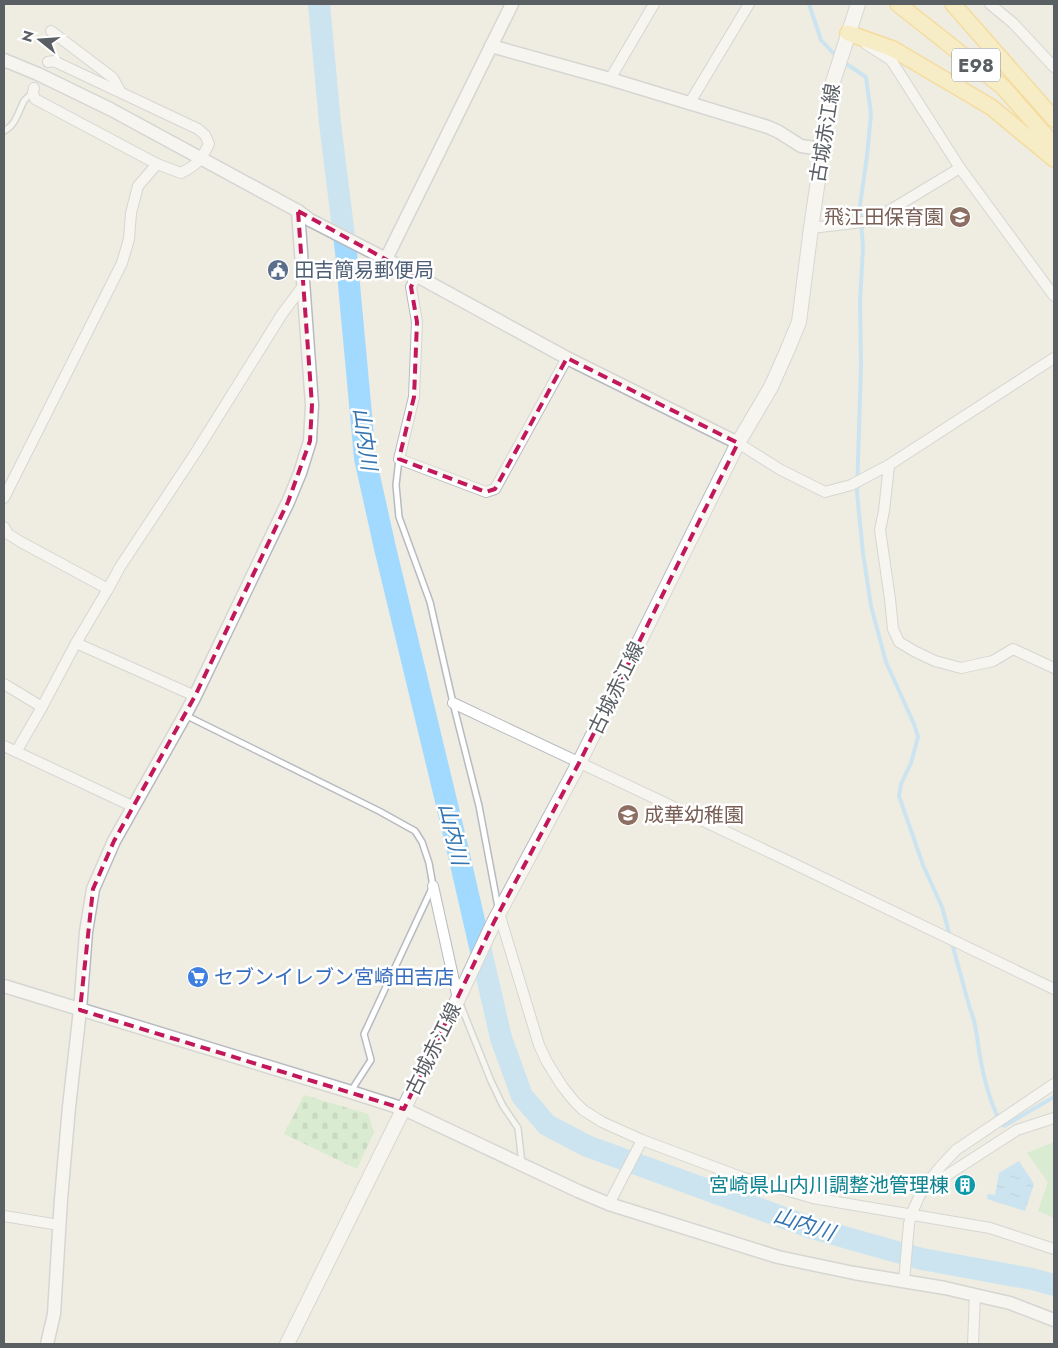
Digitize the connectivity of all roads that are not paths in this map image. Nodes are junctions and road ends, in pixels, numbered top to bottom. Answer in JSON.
{"nodes":[{"id":1,"x":512,"y":4,"type":"edge"},
{"id":2,"x":654,"y":4,"type":"edge"},
{"id":3,"x":750,"y":4,"type":"edge"},
{"id":4,"x":858,"y":4,"type":"edge"},
{"id":5,"x":898,"y":4,"type":"edge"},
{"id":6,"x":954,"y":4,"type":"edge"},
{"id":7,"x":990,"y":4,"type":"edge"},
{"id":8,"x":51,"y":31,"type":"dead end"},
{"id":9,"x":848,"y":33,"type":"junction"},
{"id":10,"x":491,"y":46,"type":"junction"},
{"id":11,"x":4,"y":60,"type":"edge"},
{"id":12,"x":48,"y":62,"type":"dead end"},
{"id":13,"x":1054,"y":67,"type":"edge"},
{"id":14,"x":610,"y":79,"type":"junction"},
{"id":15,"x":34,"y":91,"type":"joint"},
{"id":16,"x":120,"y":91,"type":"junction"},
{"id":17,"x":690,"y":104,"type":"junction"},
{"id":18,"x":1054,"y":119,"type":"edge"},
{"id":19,"x":4,"y":131,"type":"edge"},
{"id":20,"x":1052,"y":140,"type":"edge"},
{"id":21,"x":822,"y":149,"type":"junction"},
{"id":22,"x":201,"y":159,"type":"junction"},
{"id":23,"x":1054,"y":159,"type":"edge"},
{"id":24,"x":157,"y":164,"type":"junction"},
{"id":25,"x":960,"y":168,"type":"junction"},
{"id":26,"x":298,"y":211,"type":"junction"},
{"id":27,"x":811,"y":228,"type":"junction"},
{"id":28,"x":386,"y":259,"type":"junction"},
{"id":29,"x":416,"y":276,"type":"junction"},
{"id":30,"x":303,"y":286,"type":"junction"},
{"id":31,"x":1054,"y":296,"type":"edge"},
{"id":32,"x":567,"y":358,"type":"junction"},
{"id":33,"x":1054,"y":358,"type":"edge"},
{"id":34,"x":738,"y":443,"type":"junction"},
{"id":35,"x":399,"y":459,"type":"junction"},
{"id":36,"x":889,"y":465,"type":"junction"},
{"id":37,"x":4,"y":498,"type":"edge"},
{"id":38,"x":4,"y":527,"type":"edge"},
{"id":39,"x":108,"y":589,"type":"junction"},
{"id":40,"x":76,"y":644,"type":"junction"},
{"id":41,"x":1054,"y":668,"type":"edge"},
{"id":42,"x":4,"y":684,"type":"edge"},
{"id":43,"x":195,"y":696,"type":"junction"},
{"id":44,"x":453,"y":703,"type":"junction"},
{"id":45,"x":42,"y":707,"type":"junction"},
{"id":46,"x":185,"y":715,"type":"junction"},
{"id":47,"x":4,"y":746,"type":"edge"},
{"id":48,"x":16,"y":752,"type":"junction"},
{"id":49,"x":579,"y":763,"type":"junction"},
{"id":50,"x":134,"y":807,"type":"junction"},
{"id":51,"x":433,"y":886,"type":"junction"},
{"id":52,"x":496,"y":917,"type":"junction"},
{"id":53,"x":4,"y":986,"type":"edge"},
{"id":54,"x":1054,"y":989,"type":"edge"},
{"id":55,"x":461,"y":994,"type":"junction"},
{"id":56,"x":80,"y":1010,"type":"junction"},
{"id":57,"x":1054,"y":1084,"type":"edge"},
{"id":58,"x":351,"y":1092,"type":"junction"},
{"id":59,"x":404,"y":1109,"type":"junction"},
{"id":60,"x":1054,"y":1118,"type":"edge"},
{"id":61,"x":642,"y":1140,"type":"junction"},
{"id":62,"x":522,"y":1164,"type":"junction"},
{"id":63,"x":930,"y":1179,"type":"junction"},
{"id":64,"x":609,"y":1204,"type":"junction"},
{"id":65,"x":4,"y":1216,"type":"edge"},
{"id":66,"x":910,"y":1220,"type":"junction"},
{"id":67,"x":59,"y":1225,"type":"junction"},
{"id":68,"x":1054,"y":1249,"type":"edge"},
{"id":69,"x":904,"y":1275,"type":"junction"},
{"id":70,"x":975,"y":1295,"type":"junction"},
{"id":71,"x":1054,"y":1320,"type":"edge"},
{"id":72,"x":47,"y":1344,"type":"edge"},
{"id":73,"x":287,"y":1344,"type":"edge"},
{"id":74,"x":973,"y":1344,"type":"edge"}],
"edges":[{"from":1,"to":10,"type":"street"},
{"from":2,"to":14,"type":"street"},
{"from":3,"to":17,"type":"street"},
{"from":4,"to":9,"type":"main road","name":"古城赤江線"},
{"from":5,"to":20,"type":"main road","number":"E98"},
{"from":6,"to":18,"type":"main road"},
{"from":7,"to":13,"type":"street"},
{"from":8,"to":16,"type":"street"},
{"from":9,"to":21,"type":"main road","name":"古城赤江線"},
{"from":9,"to":23,"type":"main road"},
{"from":9,"to":25,"type":"street"},
{"from":10,"to":14,"type":"street"},
{"from":10,"to":28,"type":"street"},
{"from":11,"to":22,"type":"street"},
{"from":12,"to":16,"type":"street"},
{"from":14,"to":17,"type":"street"},
{"from":15,"to":19,"type":"lane"},
{"from":15,"to":24,"type":"street"},
{"from":16,"to":22,"type":"street"},
{"from":17,"to":21,"type":"street"},
{"from":21,"to":27,"type":"main road","name":"古城赤江線"},
{"from":22,"to":24,"type":"street"},
{"from":22,"to":26,"type":"street"},
{"from":24,"to":37,"type":"street"},
{"from":25,"to":27,"type":"street"},
{"from":25,"to":31,"type":"street"},
{"from":26,"to":28,"type":"street"},
{"from":26,"to":30,"type":"street"},
{"from":27,"to":34,"type":"main road","name":"古城赤江線"},
{"from":28,"to":29,"type":"street"},
{"from":29,"to":32,"type":"street"},
{"from":29,"to":35,"type":"street"},
{"from":30,"to":39,"type":"street"},
{"from":30,"to":43,"type":"street"},
{"from":32,"to":34,"type":"street"},
{"from":32,"to":35,"type":"street"},
{"from":33,"to":36,"type":"street"},
{"from":34,"to":36,"type":"street"},
{"from":34,"to":49,"type":"main road","name":"古城赤江線"},
{"from":35,"to":44,"type":"lane"},
{"from":36,"to":41,"type":"street"},
{"from":38,"to":39,"type":"street"},
{"from":39,"to":40,"type":"street"},
{"from":40,"to":43,"type":"street"},
{"from":40,"to":45,"type":"street"},
{"from":42,"to":45,"type":"street"},
{"from":43,"to":46,"type":"street"},
{"from":44,"to":49,"type":"street"},
{"from":44,"to":52,"type":"lane"},
{"from":45,"to":48,"type":"street"},
{"from":46,"to":50,"type":"street"},
{"from":46,"to":51,"type":"lane"},
{"from":47,"to":48,"type":"street"},
{"from":48,"to":50,"type":"street"},
{"from":49,"to":52,"type":"main road","name":"古城赤江線"},
{"from":49,"to":54,"type":"street"},
{"from":50,"to":56,"type":"street"},
{"from":51,"to":55,"type":"street"},
{"from":51,"to":58,"type":"lane"},
{"from":52,"to":55,"type":"main road","name":"古城赤江線"},
{"from":52,"to":61,"type":"street"},
{"from":53,"to":56,"type":"street"},
{"from":55,"to":59,"type":"main road","name":"古城赤江線"},
{"from":55,"to":62,"type":"lane"},
{"from":56,"to":58,"type":"street"},
{"from":56,"to":67,"type":"street"},
{"from":57,"to":63,"type":"street"},
{"from":58,"to":59,"type":"street"},
{"from":59,"to":62,"type":"street"},
{"from":59,"to":73,"type":"main road","name":"古城赤江線"},
{"from":60,"to":63,"type":"street"},
{"from":61,"to":64,"type":"street"},
{"from":61,"to":66,"type":"street"},
{"from":62,"to":64,"type":"street"},
{"from":63,"to":66,"type":"street"},
{"from":64,"to":69,"type":"street"},
{"from":65,"to":67,"type":"street"},
{"from":66,"to":68,"type":"street"},
{"from":66,"to":69,"type":"street"},
{"from":67,"to":72,"type":"street"},
{"from":69,"to":70,"type":"street"},
{"from":70,"to":71,"type":"street"},
{"from":70,"to":74,"type":"street"}]}
